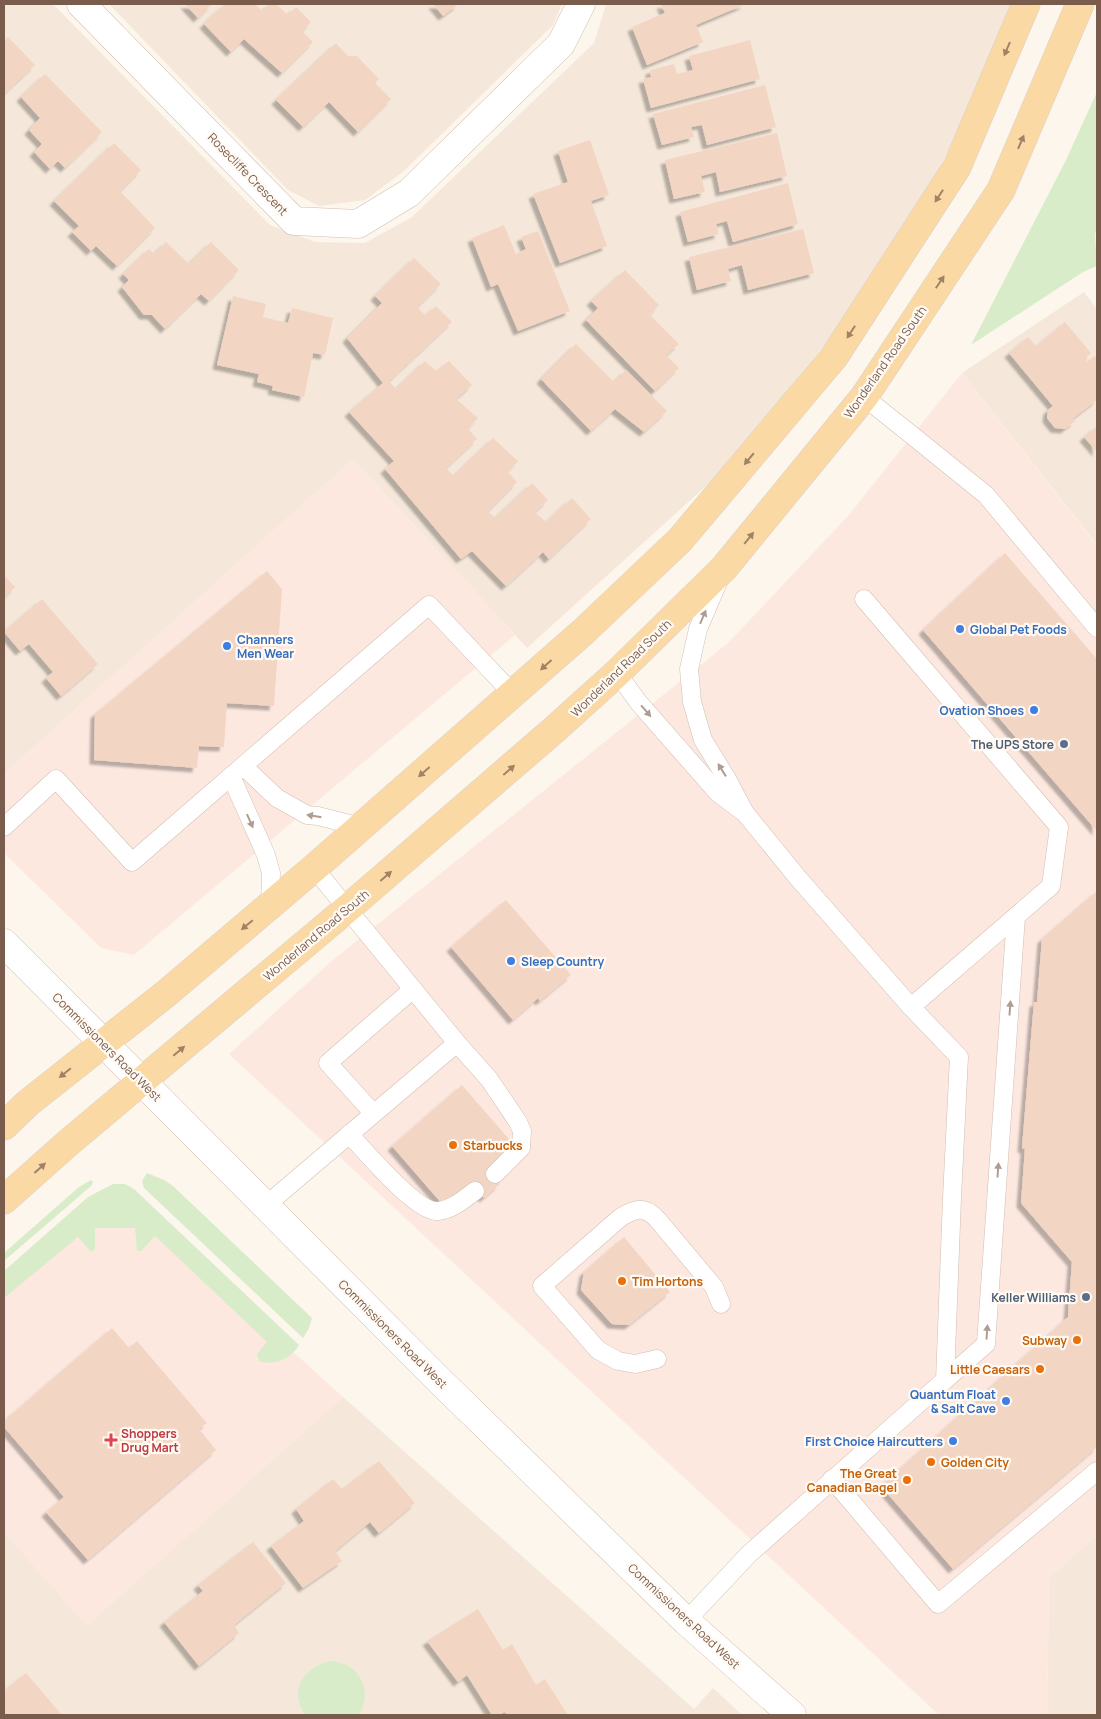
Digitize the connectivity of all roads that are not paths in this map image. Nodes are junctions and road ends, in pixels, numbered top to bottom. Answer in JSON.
{"nodes":[{"id":1,"x":81,"y":4,"type":"edge"},
{"id":2,"x":581,"y":4,"type":"edge"},
{"id":3,"x":1026,"y":4,"type":"edge"},
{"id":4,"x":1080,"y":4,"type":"edge"},
{"id":5,"x":864,"y":398,"type":"junction"},
{"id":6,"x":724,"y":568,"type":"junction"},
{"id":7,"x":864,"y":599,"type":"dead end"},
{"id":8,"x":1097,"y":628,"type":"edge"},
{"id":9,"x":617,"y":673,"type":"junction"},
{"id":10,"x":513,"y":694,"type":"junction"},
{"id":11,"x":237,"y":771,"type":"junction"},
{"id":12,"x":745,"y":813,"type":"junction"},
{"id":13,"x":4,"y":827,"type":"edge"},
{"id":14,"x":361,"y":827,"type":"junction"},
{"id":15,"x":314,"y":868,"type":"junction"},
{"id":16,"x":270,"y":906,"type":"junction"},
{"id":17,"x":348,"y":908,"type":"junction"},
{"id":18,"x":1016,"y":916,"type":"junction"},
{"id":19,"x":4,"y":943,"type":"edge"},
{"id":20,"x":413,"y":989,"type":"junction"},
{"id":21,"x":911,"y":1007,"type":"junction"},
{"id":22,"x":103,"y":1043,"type":"junction"},
{"id":23,"x":457,"y":1043,"type":"junction"},
{"id":24,"x":141,"y":1082,"type":"junction"},
{"id":25,"x":374,"y":1113,"type":"junction"},
{"id":26,"x":4,"y":1126,"type":"edge"},
{"id":27,"x":349,"y":1134,"type":"junction"},
{"id":28,"x":494,"y":1174,"type":"dead end"},
{"id":29,"x":475,"y":1191,"type":"dead end"},
{"id":30,"x":4,"y":1200,"type":"edge"},
{"id":31,"x":265,"y":1206,"type":"junction"},
{"id":32,"x":721,"y":1304,"type":"dead end"},
{"id":33,"x":657,"y":1359,"type":"dead end"},
{"id":34,"x":945,"y":1380,"type":"junction"},
{"id":35,"x":1097,"y":1471,"type":"edge"},
{"id":36,"x":832,"y":1479,"type":"junction"},
{"id":37,"x":686,"y":1621,"type":"junction"},
{"id":38,"x":792,"y":1715,"type":"edge"}],
"edges":[{"from":1,"to":2,"type":"main road","name":"Rosecliffe Crescent"},
{"from":3,"to":10,"type":"main road","one_way":true},
{"from":5,"to":4,"type":"main road","name":"Wonderland Road South","one_way":true},
{"from":6,"to":5,"type":"main road","name":"Wonderland Road South","one_way":true},
{"from":5,"to":8,"type":"lane"},
{"from":6,"to":9,"type":"main road","name":"Wonderland Road South"},
{"from":12,"to":6,"type":"lane","one_way":true},
{"from":7,"to":18,"type":"lane"},
{"from":9,"to":12,"type":"lane","one_way":true},
{"from":17,"to":9,"type":"main road","name":"Wonderland Road South","one_way":true},
{"from":10,"to":11,"type":"lane"},
{"from":10,"to":14,"type":"main road","one_way":true},
{"from":11,"to":13,"type":"lane"},
{"from":14,"to":11,"type":"lane","one_way":true},
{"from":11,"to":16,"type":"lane","one_way":true},
{"from":12,"to":21,"type":"lane"},
{"from":14,"to":15,"type":"main road"},
{"from":15,"to":16,"type":"main road"},
{"from":15,"to":17,"type":"lane"},
{"from":16,"to":22,"type":"main road","one_way":true},
{"from":17,"to":20,"type":"lane"},
{"from":24,"to":17,"type":"main road","name":"Wonderland Road South","one_way":true},
{"from":18,"to":21,"type":"lane"},
{"from":34,"to":18,"type":"lane","one_way":true},
{"from":19,"to":22,"type":"main road","name":"Commissioners Road West"},
{"from":20,"to":23,"type":"lane"},
{"from":20,"to":25,"type":"lane"},
{"from":21,"to":34,"type":"lane"},
{"from":22,"to":24,"type":"main road","name":"Commissioners Road West"},
{"from":22,"to":26,"type":"main road","one_way":true},
{"from":23,"to":25,"type":"lane"},
{"from":23,"to":28,"type":"lane"},
{"from":30,"to":24,"type":"main road","name":"Wonderland Road South","one_way":true},
{"from":24,"to":31,"type":"main road","name":"Commissioners Road West"},
{"from":25,"to":27,"type":"lane"},
{"from":27,"to":29,"type":"lane"},
{"from":27,"to":31,"type":"lane"},
{"from":31,"to":37,"type":"main road","name":"Commissioners Road West"},
{"from":32,"to":33,"type":"lane"},
{"from":34,"to":36,"type":"lane"},
{"from":35,"to":36,"type":"lane"},
{"from":36,"to":37,"type":"lane"},
{"from":37,"to":38,"type":"main road","name":"Commissioners Road West"}]}
